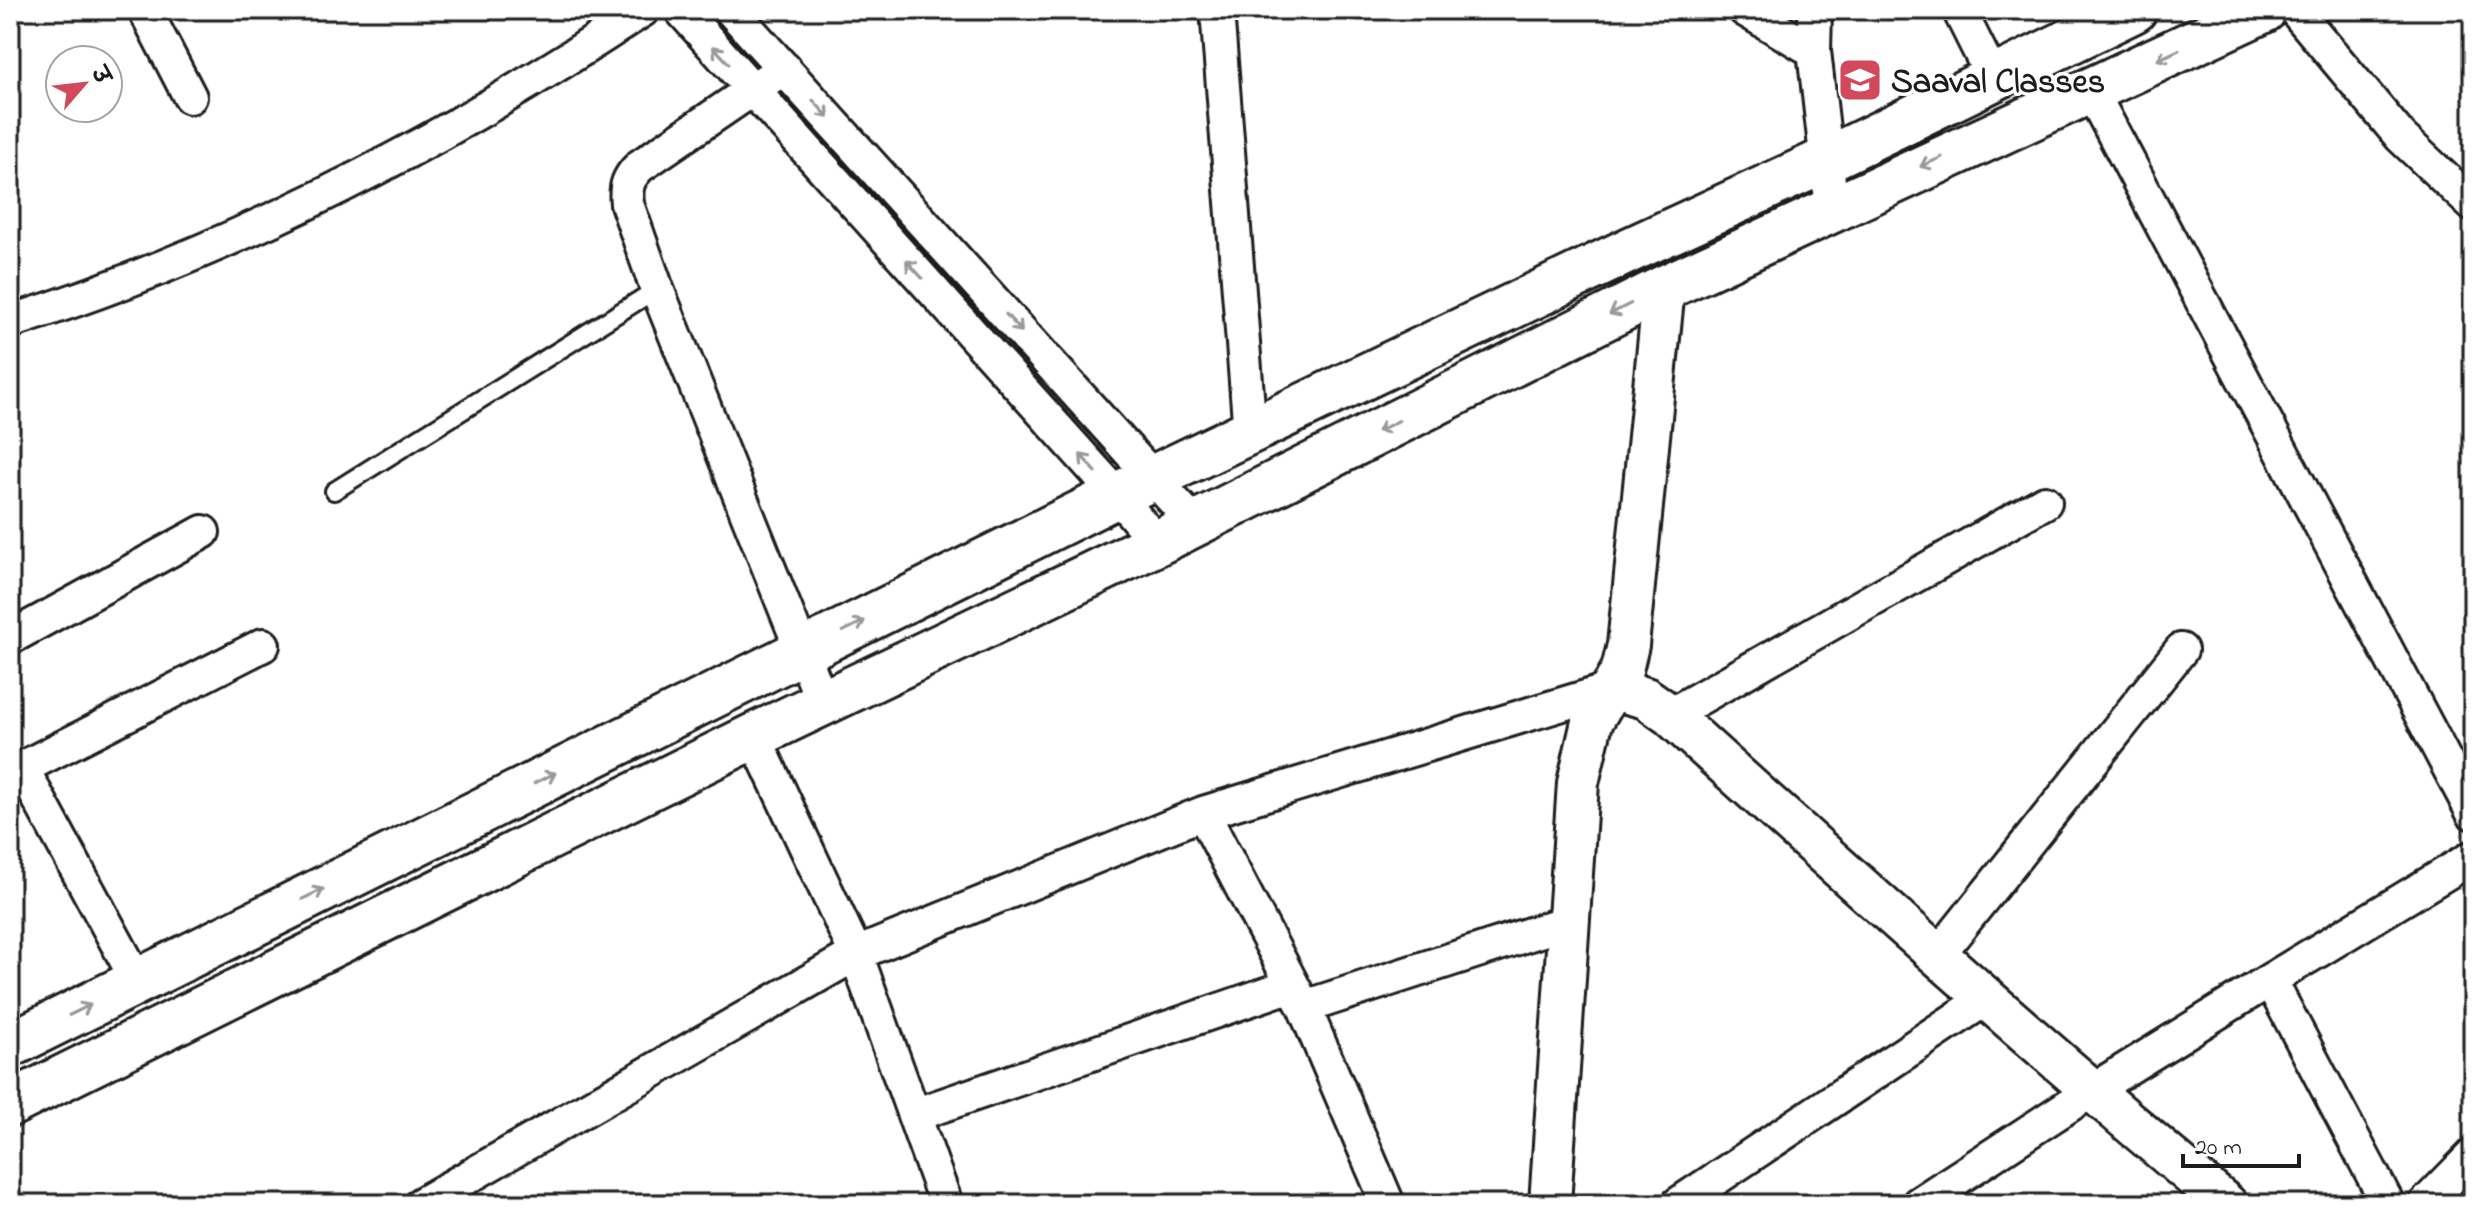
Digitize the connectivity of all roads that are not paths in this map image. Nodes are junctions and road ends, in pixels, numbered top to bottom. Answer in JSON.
{"nodes":[{"id":1,"x":145,"y":10,"type":"edge"},
{"id":2,"x":643,"y":10,"type":"edge"},
{"id":3,"x":681,"y":10,"type":"edge"},
{"id":4,"x":731,"y":10,"type":"edge"},
{"id":5,"x":1217,"y":10,"type":"edge"},
{"id":6,"x":1745,"y":10,"type":"edge"},
{"id":7,"x":1815,"y":10,"type":"edge"},
{"id":8,"x":1959,"y":10,"type":"edge"},
{"id":9,"x":2134,"y":10,"type":"edge"},
{"id":10,"x":2295,"y":10,"type":"edge"},
{"id":11,"x":2239,"y":15,"type":"edge"},
{"id":12,"x":1814,"y":51,"type":"junction"},
{"id":13,"x":784,"y":68,"type":"junction"},
{"id":14,"x":1993,"y":78,"type":"junction"},
{"id":15,"x":753,"y":91,"type":"junction"},
{"id":16,"x":2091,"y":91,"type":"junction"},
{"id":17,"x":190,"y":97,"type":"dead end"},
{"id":18,"x":1826,"y":160,"type":"junction"},
{"id":19,"x":2473,"y":205,"type":"edge"},
{"id":20,"x":1832,"y":208,"type":"junction"},
{"id":21,"x":1664,"y":288,"type":"junction"},
{"id":22,"x":657,"y":289,"type":"junction"},
{"id":23,"x":10,"y":322,"type":"edge"},
{"id":24,"x":1250,"y":433,"type":"junction"},
{"id":25,"x":1135,"y":486,"type":"junction"},
{"id":26,"x":334,"y":491,"type":"dead end"},
{"id":27,"x":2045,"y":502,"type":"dead end"},
{"id":28,"x":203,"y":532,"type":"dead end"},
{"id":29,"x":1176,"y":533,"type":"junction"},
{"id":30,"x":10,"y":638,"type":"edge"},
{"id":31,"x":263,"y":645,"type":"dead end"},
{"id":32,"x":2181,"y":650,"type":"dead end"},
{"id":33,"x":801,"y":652,"type":"junction"},
{"id":34,"x":1612,"y":689,"type":"junction"},
{"id":35,"x":823,"y":703,"type":"junction"},
{"id":36,"x":1670,"y":715,"type":"junction"},
{"id":37,"x":754,"y":736,"type":"junction"},
{"id":38,"x":16,"y":769,"type":"edge"},
{"id":39,"x":1203,"y":813,"type":"junction"},
{"id":40,"x":2473,"y":813,"type":"edge"},
{"id":41,"x":2473,"y":857,"type":"edge"},
{"id":42,"x":1570,"y":921,"type":"junction"},
{"id":43,"x":856,"y":954,"type":"junction"},
{"id":44,"x":1937,"y":956,"type":"junction"},
{"id":45,"x":2270,"y":980,"type":"junction"},
{"id":46,"x":138,"y":982,"type":"junction"},
{"id":47,"x":1298,"y":996,"type":"junction"},
{"id":48,"x":1987,"y":998,"type":"junction"},
{"id":49,"x":10,"y":1045,"type":"edge"},
{"id":50,"x":2091,"y":1091,"type":"junction"},
{"id":51,"x":10,"y":1104,"type":"edge"},
{"id":52,"x":914,"y":1115,"type":"junction"},
{"id":53,"x":2473,"y":1155,"type":"edge"},
{"id":54,"x":421,"y":1204,"type":"edge"},
{"id":55,"x":946,"y":1204,"type":"edge"},
{"id":56,"x":1388,"y":1204,"type":"edge"},
{"id":57,"x":1550,"y":1204,"type":"edge"},
{"id":58,"x":1678,"y":1204,"type":"edge"},
{"id":59,"x":1918,"y":1204,"type":"edge"},
{"id":60,"x":2226,"y":1204,"type":"edge"},
{"id":61,"x":2388,"y":1204,"type":"edge"},
{"id":62,"x":2425,"y":1204,"type":"edge"}],
"edges":[{"from":1,"to":17,"type":"street"},
{"from":2,"to":23,"type":"street"},
{"from":15,"to":3,"type":"street","one_way":true},
{"from":4,"to":13,"type":"street"},
{"from":5,"to":24,"type":"street"},
{"from":6,"to":12,"type":"street"},
{"from":7,"to":12,"type":"street"},
{"from":8,"to":14,"type":"street"},
{"from":9,"to":14,"type":"main road"},
{"from":10,"to":19,"type":"street"},
{"from":11,"to":16,"type":"main road","one_way":true},
{"from":12,"to":18,"type":"street"},
{"from":13,"to":15,"type":"street"},
{"from":13,"to":25,"type":"street","one_way":true},
{"from":14,"to":18,"type":"main road"},
{"from":15,"to":22,"type":"street"},
{"from":25,"to":15,"type":"street","one_way":true},
{"from":16,"to":20,"type":"main road","one_way":true},
{"from":16,"to":40,"type":"street"},
{"from":18,"to":20,"type":"street"},
{"from":18,"to":24,"type":"main road"},
{"from":20,"to":21,"type":"main road"},
{"from":21,"to":29,"type":"main road","one_way":true},
{"from":21,"to":34,"type":"street"},
{"from":22,"to":26,"type":"lane"},
{"from":22,"to":33,"type":"street"},
{"from":24,"to":25,"type":"main road"},
{"from":25,"to":29,"type":"street"},
{"from":33,"to":25,"type":"main road","one_way":true},
{"from":27,"to":36,"type":"street"},
{"from":28,"to":30,"type":"street"},
{"from":29,"to":35,"type":"main road"},
{"from":31,"to":38,"type":"street"},
{"from":32,"to":44,"type":"street"},
{"from":33,"to":35,"type":"street"},
{"from":46,"to":33,"type":"main road","one_way":true},
{"from":34,"to":36,"type":"street"},
{"from":34,"to":39,"type":"street"},
{"from":34,"to":42,"type":"street"},
{"from":35,"to":37,"type":"main road"},
{"from":36,"to":44,"type":"street"},
{"from":37,"to":43,"type":"street"},
{"from":37,"to":51,"type":"main road"},
{"from":38,"to":46,"type":"street"},
{"from":39,"to":43,"type":"street"},
{"from":39,"to":47,"type":"street"},
{"from":41,"to":45,"type":"street"},
{"from":42,"to":47,"type":"street"},
{"from":42,"to":57,"type":"street"},
{"from":43,"to":52,"type":"street"},
{"from":43,"to":54,"type":"street"},
{"from":44,"to":48,"type":"street"},
{"from":45,"to":50,"type":"street"},
{"from":45,"to":61,"type":"street"},
{"from":49,"to":46,"type":"main road","one_way":true},
{"from":47,"to":52,"type":"street"},
{"from":47,"to":56,"type":"street"},
{"from":48,"to":50,"type":"street"},
{"from":48,"to":58,"type":"street"},
{"from":50,"to":59,"type":"street"},
{"from":50,"to":60,"type":"street"},
{"from":52,"to":55,"type":"street"},
{"from":53,"to":62,"type":"street"}]}
